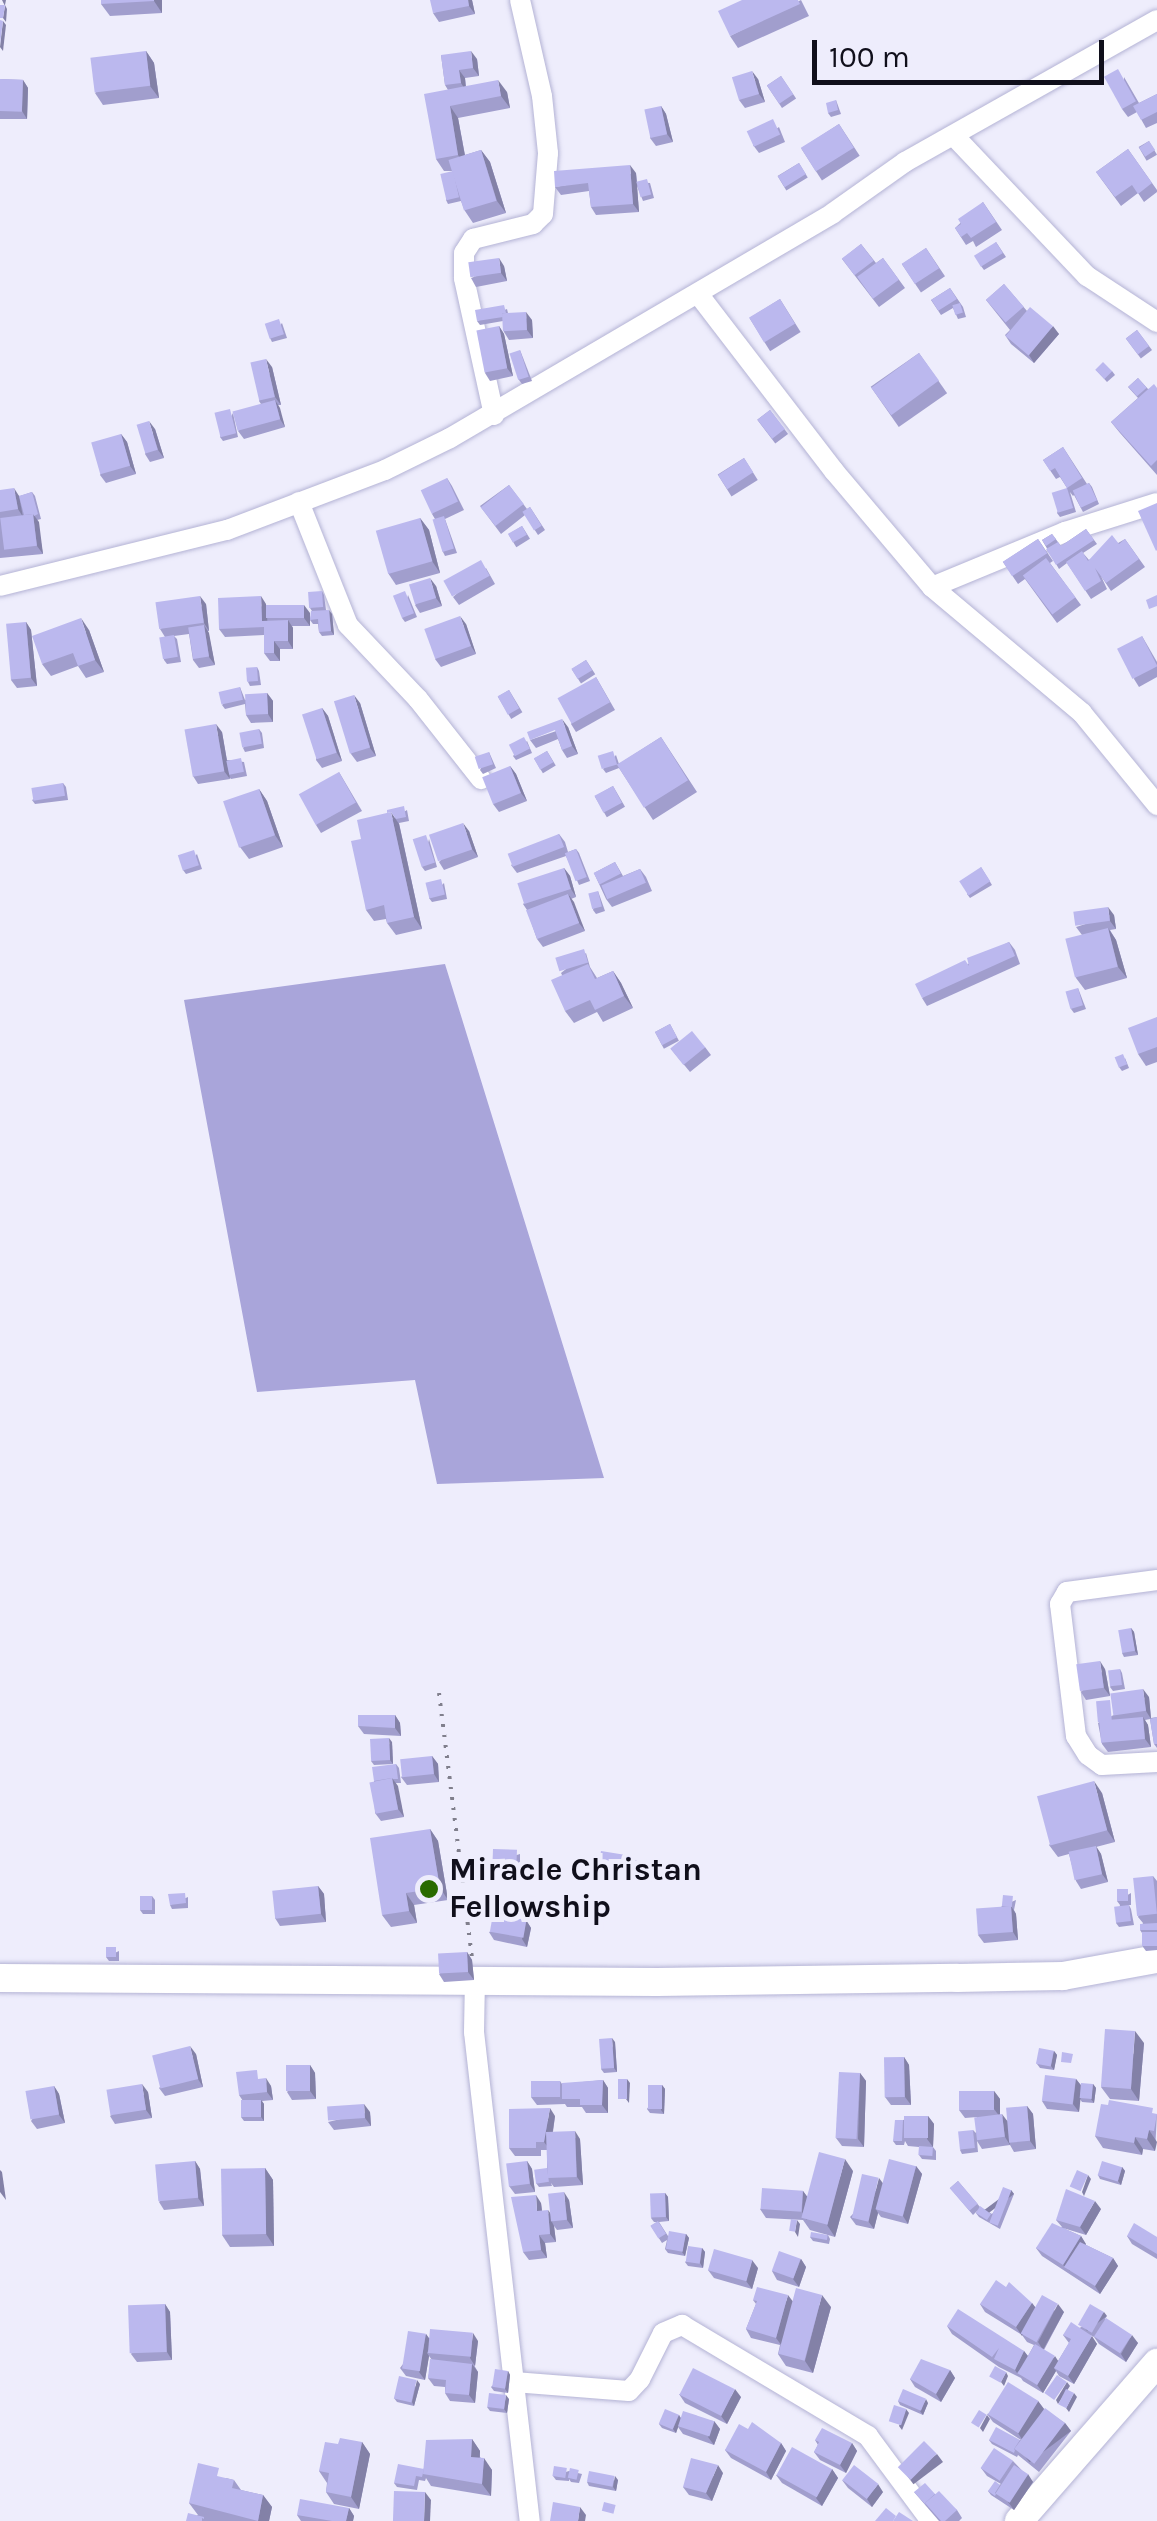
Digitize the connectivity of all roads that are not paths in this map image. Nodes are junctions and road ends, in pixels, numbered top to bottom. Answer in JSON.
{"nodes":[{"id":1,"x":520,"y":0,"type":"edge"},
{"id":2,"x":1157,"y":20,"type":"edge"},
{"id":3,"x":955,"y":137,"type":"junction"},
{"id":4,"x":699,"y":295,"type":"junction"},
{"id":5,"x":1157,"y":322,"type":"edge"},
{"id":6,"x":494,"y":415,"type":"junction"},
{"id":7,"x":298,"y":502,"type":"junction"},
{"id":8,"x":1157,"y":504,"type":"edge"},
{"id":9,"x":0,"y":586,"type":"edge"},
{"id":10,"x":932,"y":587,"type":"junction"},
{"id":11,"x":481,"y":779,"type":"edge"},
{"id":12,"x":1157,"y":805,"type":"edge"},
{"id":13,"x":1157,"y":1580,"type":"edge"},
{"id":14,"x":1157,"y":1762,"type":"edge"},
{"id":15,"x":1157,"y":1959,"type":"edge"},
{"id":16,"x":0,"y":1978,"type":"edge"},
{"id":17,"x":475,"y":1979,"type":"junction"},
{"id":18,"x":1157,"y":2364,"type":"edge"},
{"id":19,"x":514,"y":2382,"type":"junction"},
{"id":20,"x":530,"y":2521,"type":"edge"},
{"id":21,"x":930,"y":2521,"type":"edge"},
{"id":22,"x":1019,"y":2521,"type":"edge"}],
"edges":[{"from":1,"to":6,"type":"street"},
{"from":2,"to":3,"type":"street"},
{"from":3,"to":4,"type":"street"},
{"from":3,"to":5,"type":"street"},
{"from":4,"to":6,"type":"street"},
{"from":4,"to":10,"type":"street"},
{"from":6,"to":7,"type":"street"},
{"from":7,"to":9,"type":"street"},
{"from":7,"to":11,"type":"street"},
{"from":8,"to":10,"type":"street"},
{"from":10,"to":12,"type":"street"},
{"from":13,"to":14,"type":"street"},
{"from":15,"to":17,"type":"street"},
{"from":16,"to":17,"type":"street"},
{"from":17,"to":19,"type":"street"},
{"from":18,"to":22,"type":"street"},
{"from":19,"to":20,"type":"street"},
{"from":19,"to":21,"type":"street"}]}
